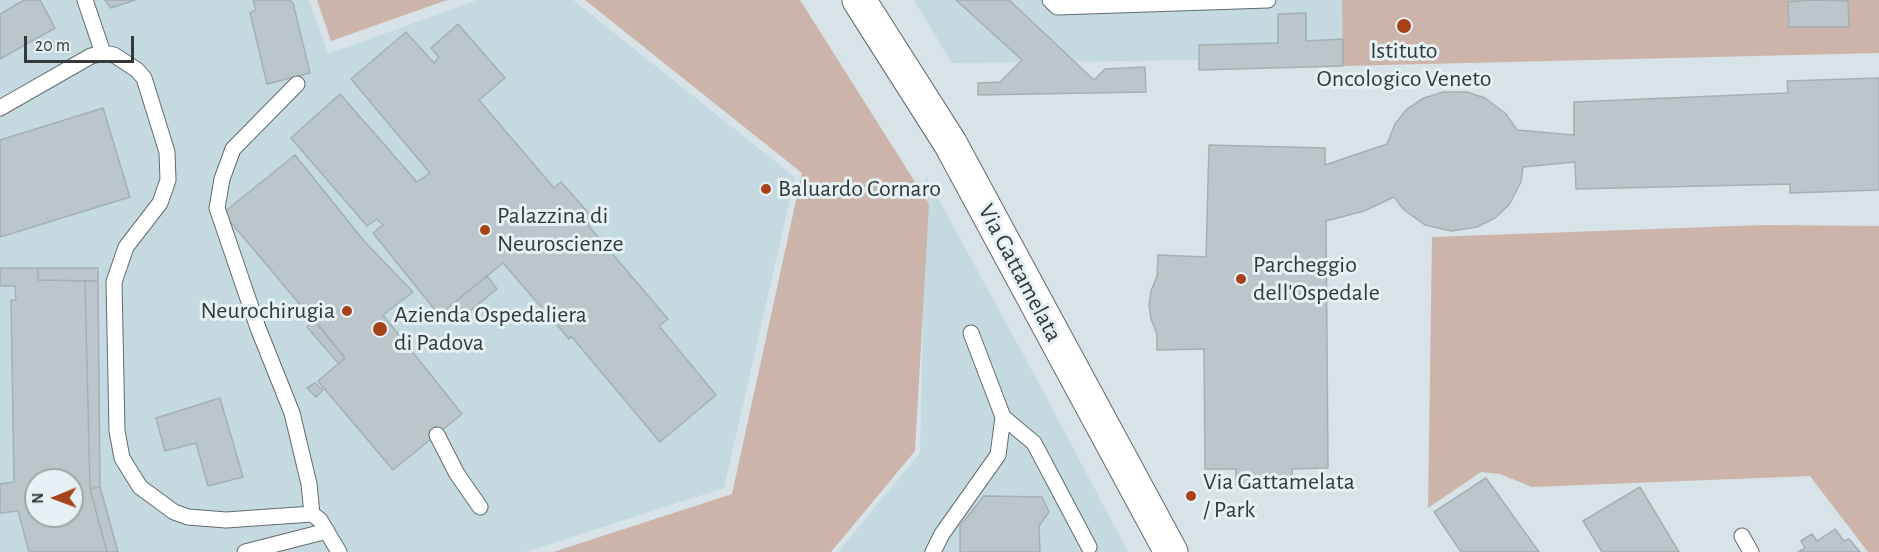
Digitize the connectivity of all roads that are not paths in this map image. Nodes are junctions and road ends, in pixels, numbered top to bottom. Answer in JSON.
{"nodes":[{"id":1,"x":85,"y":0,"type":"edge"},
{"id":2,"x":859,"y":0,"type":"edge"},
{"id":3,"x":1050,"y":0,"type":"edge"},
{"id":4,"x":1268,"y":0,"type":"edge"},
{"id":5,"x":103,"y":53,"type":"junction"},
{"id":6,"x":297,"y":84,"type":"dead end"},
{"id":7,"x":0,"y":108,"type":"edge"},
{"id":8,"x":971,"y":333,"type":"dead end"},
{"id":9,"x":1003,"y":417,"type":"junction"},
{"id":10,"x":437,"y":435,"type":"dead end"},
{"id":11,"x":480,"y":507,"type":"dead end"},
{"id":12,"x":312,"y":514,"type":"junction"},
{"id":13,"x":327,"y":531,"type":"junction"},
{"id":14,"x":1742,"y":536,"type":"dead end"},
{"id":15,"x":1089,"y":547,"type":"dead end"},
{"id":16,"x":245,"y":552,"type":"edge"},
{"id":17,"x":339,"y":552,"type":"edge"},
{"id":18,"x":933,"y":552,"type":"edge"},
{"id":19,"x":1171,"y":552,"type":"edge"},
{"id":20,"x":1751,"y":552,"type":"edge"}],
"edges":[{"from":1,"to":5,"type":"lane"},
{"from":2,"to":19,"type":"main road","name":"Via Gattamelata"},
{"from":3,"to":4,"type":"lane"},
{"from":5,"to":7,"type":"lane"},
{"from":5,"to":12,"type":"lane"},
{"from":6,"to":12,"type":"lane"},
{"from":8,"to":9,"type":"lane"},
{"from":9,"to":15,"type":"lane"},
{"from":9,"to":18,"type":"lane"},
{"from":10,"to":11,"type":"lane"},
{"from":12,"to":13,"type":"lane"},
{"from":13,"to":16,"type":"lane"},
{"from":13,"to":17,"type":"lane"},
{"from":14,"to":20,"type":"lane"}]}
